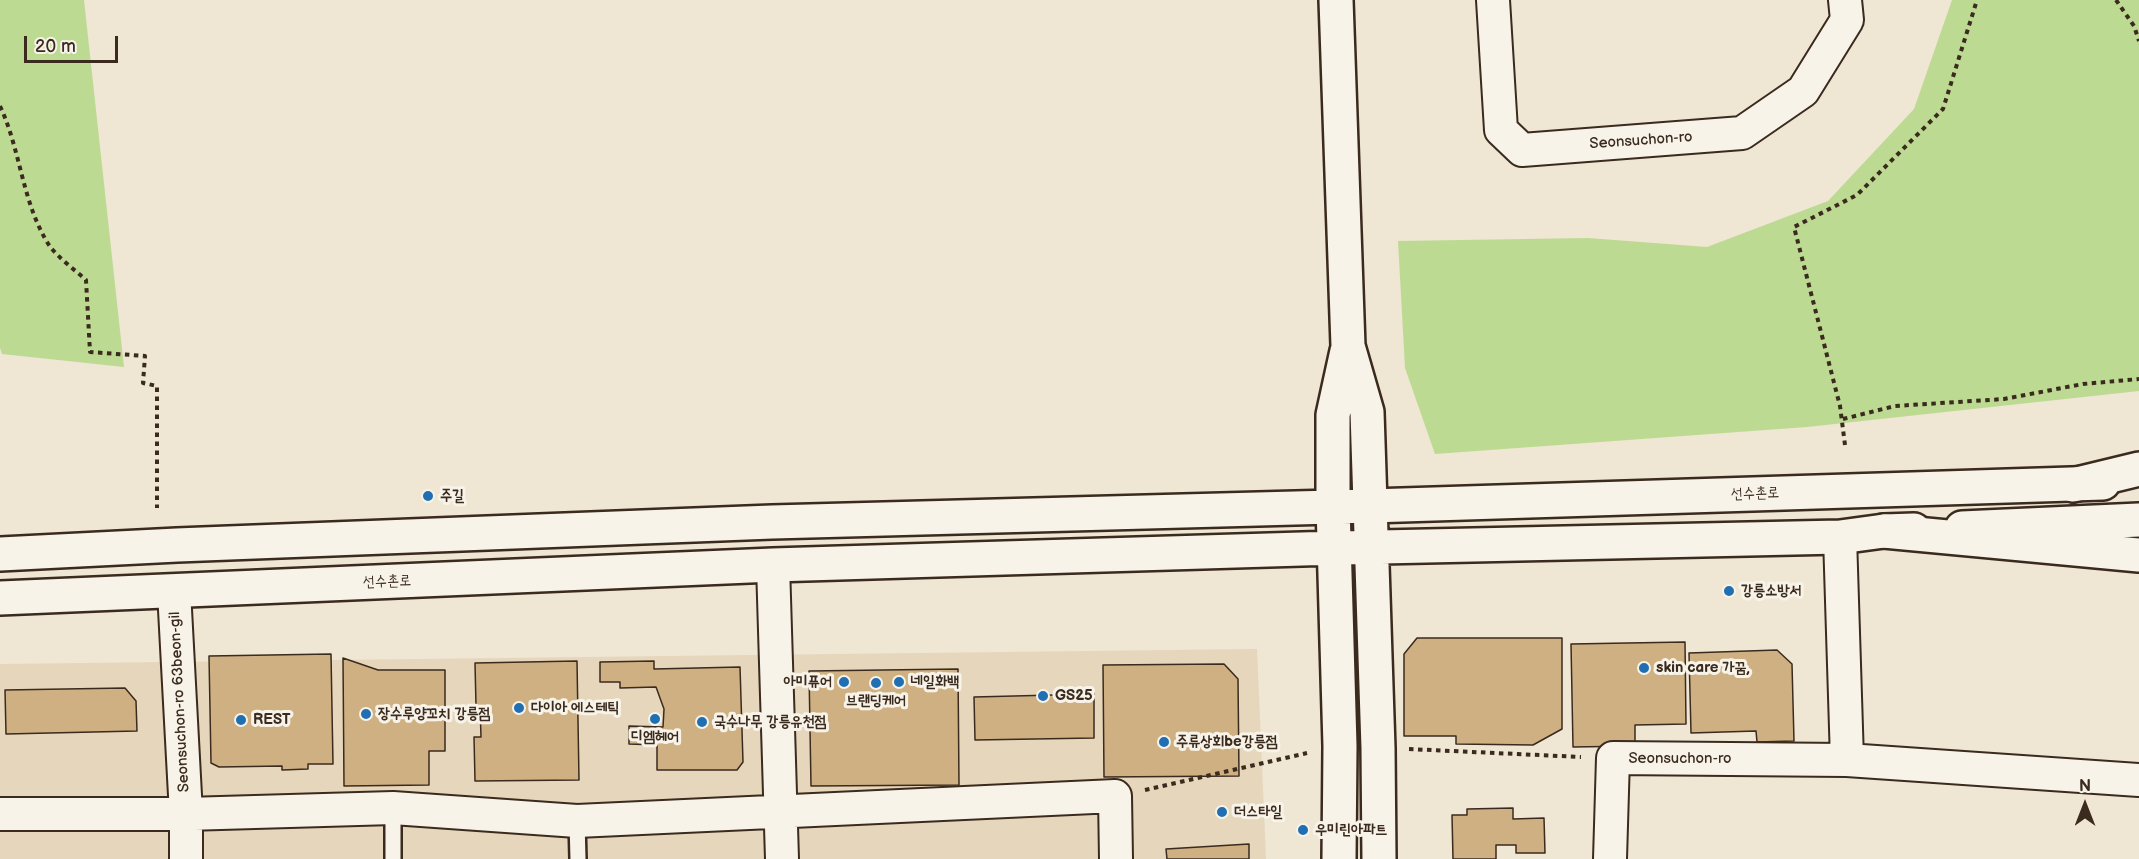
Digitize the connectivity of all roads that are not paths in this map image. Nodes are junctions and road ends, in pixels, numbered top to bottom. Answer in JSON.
{"nodes":[{"id":1,"x":1336,"y":0,"type":"edge"},
{"id":2,"x":1493,"y":0,"type":"edge"},
{"id":3,"x":1845,"y":0,"type":"edge"},
{"id":4,"x":1348,"y":346,"type":"junction"},
{"id":5,"x":2139,"y":469,"type":"edge"},
{"id":6,"x":2139,"y":481,"type":"edge"},
{"id":7,"x":2073,"y":484,"type":"junction"},
{"id":8,"x":1370,"y":506,"type":"junction"},
{"id":9,"x":1333,"y":507,"type":"junction"},
{"id":10,"x":2139,"y":520,"type":"edge"},
{"id":11,"x":772,"y":522,"type":"junction"},
{"id":12,"x":1884,"y":531,"type":"junction"},
{"id":13,"x":1840,"y":537,"type":"junction"},
{"id":14,"x":1335,"y":548,"type":"junction"},
{"id":15,"x":1371,"y":548,"type":"junction"},
{"id":16,"x":0,"y":554,"type":"edge"},
{"id":17,"x":2139,"y":555,"type":"edge"},
{"id":18,"x":774,"y":566,"type":"junction"},
{"id":19,"x":174,"y":591,"type":"junction"},
{"id":20,"x":0,"y":598,"type":"edge"},
{"id":21,"x":1847,"y":760,"type":"junction"},
{"id":22,"x":2139,"y":780,"type":"edge"},
{"id":23,"x":393,"y":808,"type":"junction"},
{"id":24,"x":781,"y":810,"type":"junction"},
{"id":25,"x":0,"y":813,"type":"edge"},
{"id":26,"x":186,"y":813,"type":"junction"},
{"id":27,"x":577,"y":821,"type":"junction"},
{"id":28,"x":186,"y":859,"type":"edge"},
{"id":29,"x":393,"y":859,"type":"edge"},
{"id":30,"x":578,"y":859,"type":"edge"},
{"id":31,"x":782,"y":859,"type":"edge"},
{"id":32,"x":1116,"y":859,"type":"edge"},
{"id":33,"x":1339,"y":859,"type":"edge"},
{"id":34,"x":1378,"y":859,"type":"edge"},
{"id":35,"x":1610,"y":859,"type":"edge"}],
"edges":[{"from":1,"to":4,"type":"street"},
{"from":2,"to":3,"type":"street","name":"Seonsuchon-ro"},
{"from":4,"to":8,"type":"street"},
{"from":4,"to":9,"type":"street"},
{"from":5,"to":7,"type":"street"},
{"from":6,"to":7,"type":"street","name":"선수촌로"},
{"from":7,"to":8,"type":"street","name":"선수촌로"},
{"from":8,"to":9,"type":"street","name":"선수촌로"},
{"from":8,"to":15,"type":"street"},
{"from":9,"to":11,"type":"street","name":"선수촌로"},
{"from":9,"to":14,"type":"street"},
{"from":10,"to":12,"type":"street"},
{"from":11,"to":16,"type":"street"},
{"from":11,"to":18,"type":"street"},
{"from":12,"to":13,"type":"street"},
{"from":12,"to":17,"type":"street"},
{"from":13,"to":15,"type":"street"},
{"from":13,"to":21,"type":"street"},
{"from":14,"to":15,"type":"street","name":"선수촌로"},
{"from":14,"to":18,"type":"street","name":"선수촌로"},
{"from":14,"to":33,"type":"street"},
{"from":15,"to":34,"type":"street"},
{"from":18,"to":19,"type":"street","name":"선수촌로"},
{"from":18,"to":24,"type":"street"},
{"from":19,"to":20,"type":"street","name":"선수촌로"},
{"from":19,"to":26,"type":"street","name":"Seonsuchon-ro 63beon-gil"},
{"from":21,"to":22,"type":"street","name":"Seonsuchon-ro"},
{"from":21,"to":35,"type":"street","name":"Seonsuchon-ro"},
{"from":23,"to":26,"type":"street"},
{"from":23,"to":27,"type":"street"},
{"from":23,"to":29,"type":"lane"},
{"from":24,"to":27,"type":"street"},
{"from":24,"to":31,"type":"street"},
{"from":24,"to":32,"type":"street"},
{"from":25,"to":26,"type":"street","name":"Seonsuchon-ro 63beon-gil"},
{"from":26,"to":28,"type":"street","name":"Seonsuchon-ro 63beon-gil"},
{"from":27,"to":30,"type":"lane"}]}
